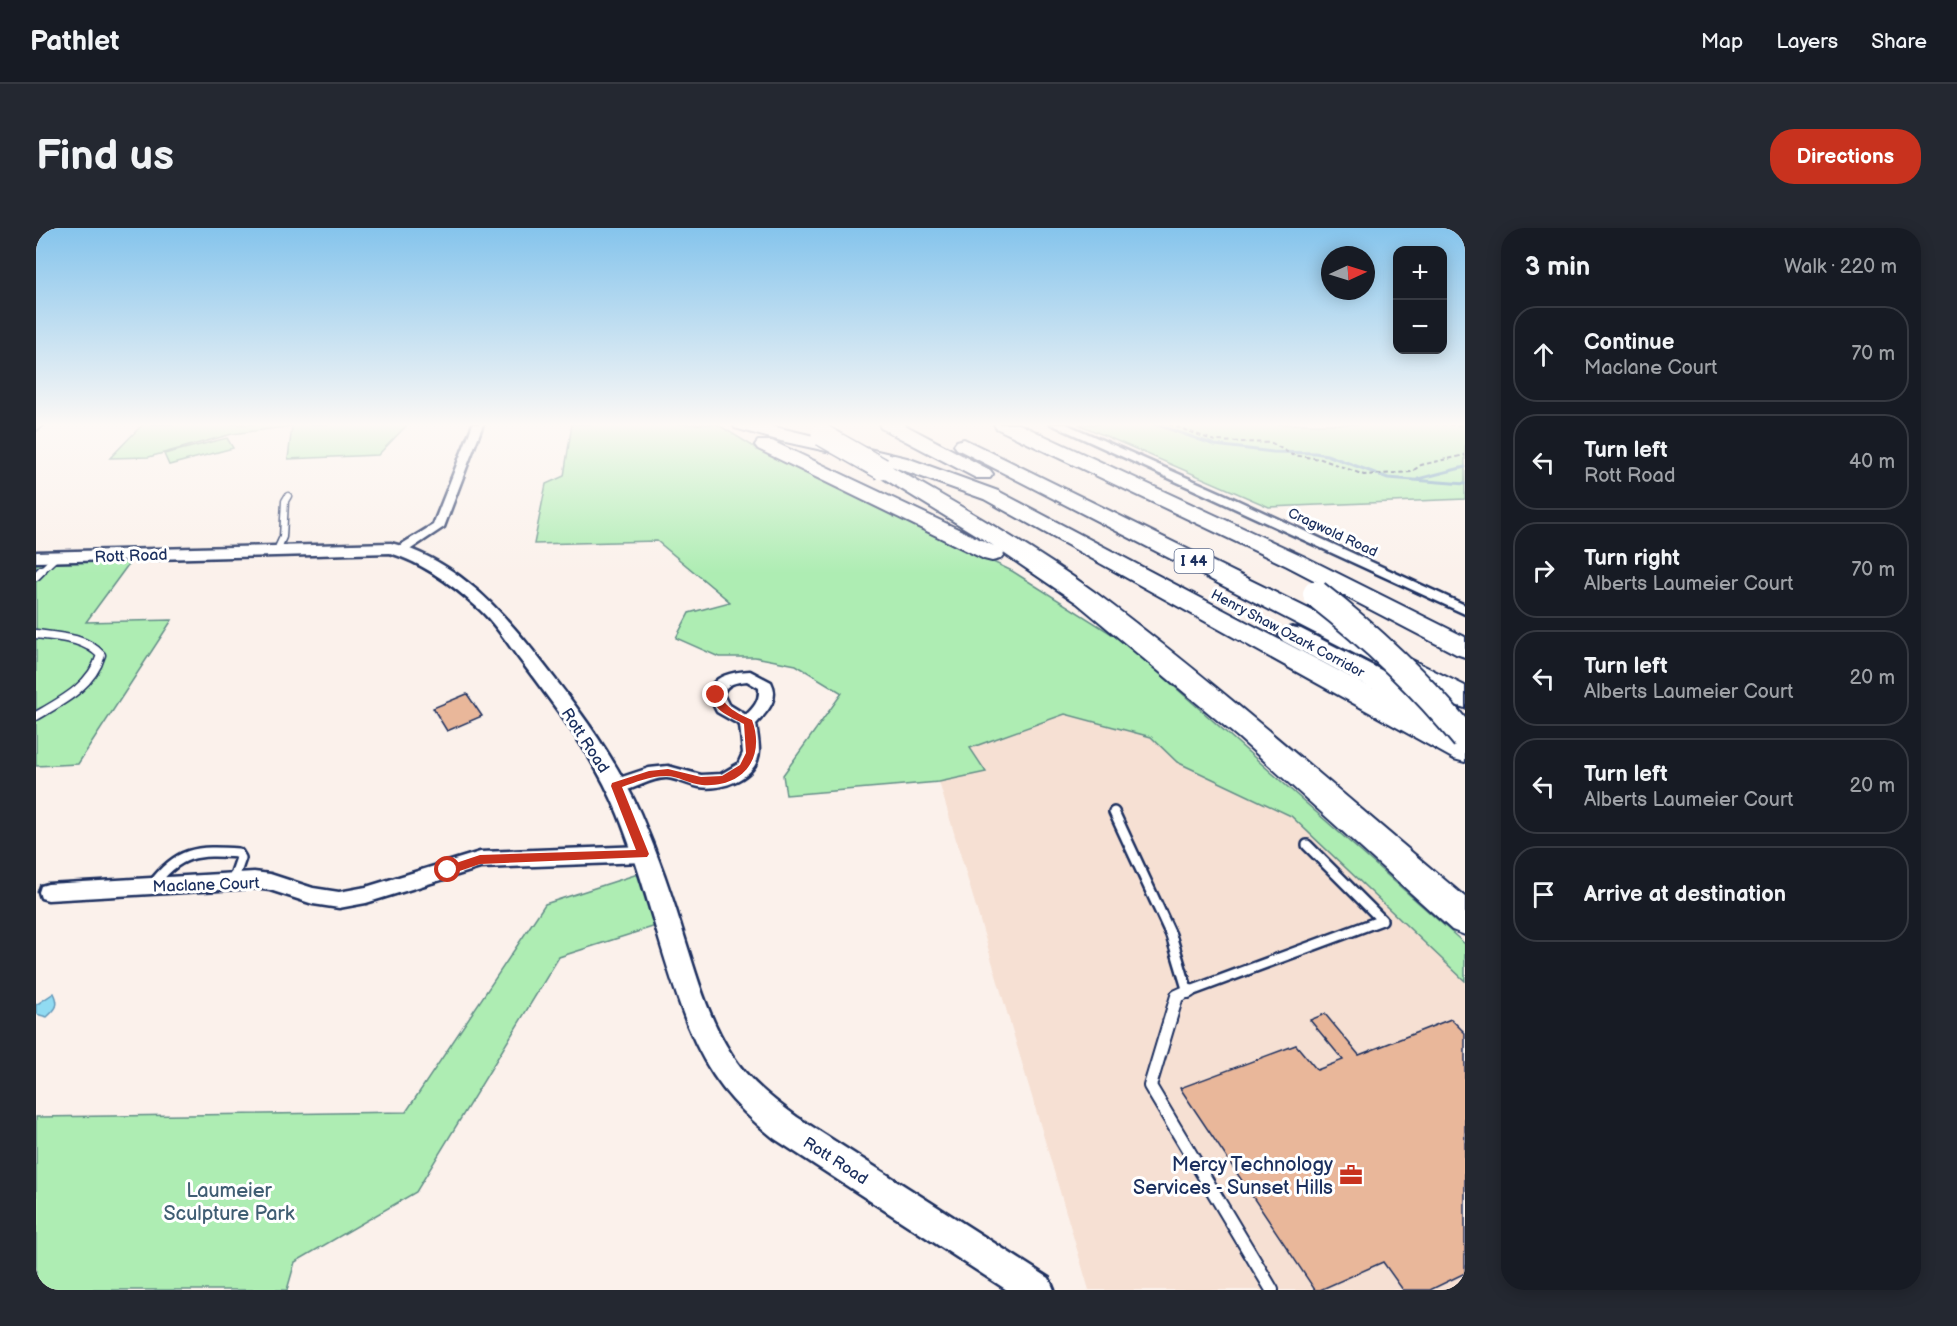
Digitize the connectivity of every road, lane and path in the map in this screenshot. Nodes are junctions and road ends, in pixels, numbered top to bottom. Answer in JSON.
{"nodes":[{"id":1,"x":459,"y":474,"type":"edge"},
{"id":2,"x":827,"y":474,"type":"edge"},
{"id":3,"x":890,"y":474,"type":"edge"},
{"id":4,"x":936,"y":474,"type":"edge"},
{"id":5,"x":983,"y":474,"type":"edge"},
{"id":6,"x":1022,"y":474,"type":"edge"},
{"id":7,"x":1108,"y":474,"type":"edge"},
{"id":8,"x":1168,"y":474,"type":"edge"},
{"id":9,"x":1358,"y":474,"type":"edge"},
{"id":10,"x":1397,"y":474,"type":"edge"},
{"id":11,"x":288,"y":496,"type":"dead end"},
{"id":12,"x":1167,"y":501,"type":"junction"},
{"id":13,"x":277,"y":550,"type":"junction"},
{"id":14,"x":401,"y":550,"type":"junction"},
{"id":15,"x":36,"y":557,"type":"edge"},
{"id":16,"x":56,"y":557,"type":"junction"},
{"id":17,"x":36,"y":576,"type":"edge"},
{"id":18,"x":1465,"y":610,"type":"edge"},
{"id":19,"x":1127,"y":632,"type":"junction"},
{"id":20,"x":36,"y":634,"type":"edge"},
{"id":21,"x":1465,"y":648,"type":"edge"},
{"id":22,"x":1465,"y":698,"type":"edge"},
{"id":23,"x":36,"y":716,"type":"edge"},
{"id":24,"x":748,"y":722,"type":"dead end"},
{"id":25,"x":1465,"y":726,"type":"edge"},
{"id":26,"x":1465,"y":738,"type":"edge"},
{"id":27,"x":1465,"y":751,"type":"edge"},
{"id":28,"x":616,"y":786,"type":"junction"},
{"id":29,"x":1114,"y":812,"type":"dead end"},
{"id":30,"x":1307,"y":845,"type":"dead end"},
{"id":31,"x":644,"y":854,"type":"junction"},
{"id":32,"x":232,"y":881,"type":"junction"},
{"id":33,"x":152,"y":886,"type":"junction"},
{"id":34,"x":48,"y":892,"type":"dead end"},
{"id":35,"x":1465,"y":919,"type":"edge"},
{"id":36,"x":1188,"y":992,"type":"junction"},
{"id":37,"x":1037,"y":1290,"type":"edge"},
{"id":38,"x":1272,"y":1290,"type":"edge"}],
"edges":[{"from":1,"to":14,"type":"street"},
{"from":2,"to":19,"type":"highway"},
{"from":3,"to":19,"type":"highway","bridge":true},
{"from":4,"to":27,"type":"highway"},
{"from":5,"to":25,"type":"highway","name":"Henry Shaw Ozark Corridor","number":"I 44"},
{"from":6,"to":22,"type":"highway","name":"Henry Shaw Ozark Corridor","number":"I 44"},
{"from":7,"to":12,"type":"highway"},
{"from":8,"to":18,"type":"street","name":"Cragwold Road"},
{"from":9,"to":10,"type":"path"},
{"from":11,"to":13,"type":"lane"},
{"from":12,"to":21,"type":"highway"},
{"from":12,"to":26,"type":"highway","bridge":true},
{"from":13,"to":14,"type":"street","name":"Rott Road"},
{"from":13,"to":16,"type":"street","name":"Rott Road"},
{"from":14,"to":28,"type":"street","name":"Rott Road"},
{"from":15,"to":16,"type":"street","name":"Rott Road"},
{"from":16,"to":17,"type":"lane"},
{"from":19,"to":35,"type":"highway"},
{"from":20,"to":23,"type":"lane"},
{"from":24,"to":28,"type":"street"},
{"from":28,"to":31,"type":"street","name":"Rott Road"},
{"from":29,"to":36,"type":"lane"},
{"from":30,"to":36,"type":"lane"},
{"from":31,"to":32,"type":"street","name":"Maclane Court"},
{"from":31,"to":37,"type":"street","name":"Rott Road"},
{"from":32,"to":33,"type":"street","name":"Maclane Court"},
{"from":32,"to":33,"type":"lane"},
{"from":33,"to":34,"type":"street","name":"Maclane Court"},
{"from":36,"to":38,"type":"lane"}]}
